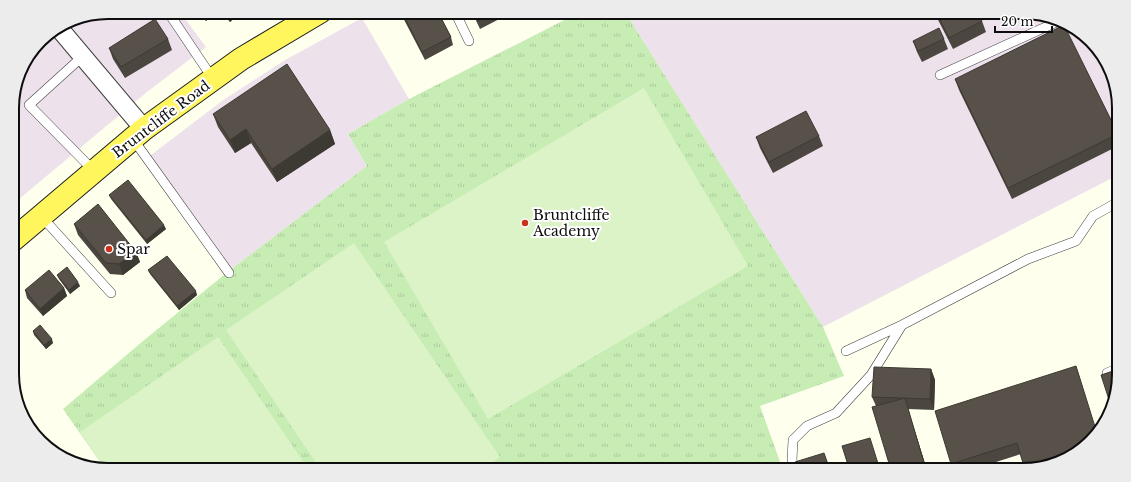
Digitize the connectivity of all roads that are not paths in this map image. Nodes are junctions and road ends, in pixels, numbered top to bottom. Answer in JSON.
{"nodes":[{"id":1,"x":173,"y":19,"type":"edge"},
{"id":2,"x":308,"y":19,"type":"edge"},
{"id":3,"x":458,"y":19,"type":"edge"},
{"id":4,"x":1052,"y":24,"type":"edge"},
{"id":5,"x":62,"y":32,"type":"edge"},
{"id":6,"x":469,"y":41,"type":"dead end"},
{"id":7,"x":83,"y":56,"type":"junction"},
{"id":8,"x":940,"y":75,"type":"dead end"},
{"id":9,"x":213,"y":79,"type":"junction"},
{"id":10,"x":138,"y":134,"type":"junction"},
{"id":11,"x":94,"y":172,"type":"junction"},
{"id":12,"x":1112,"y":205,"type":"edge"},
{"id":13,"x":41,"y":216,"type":"junction"},
{"id":14,"x":19,"y":234,"type":"edge"},
{"id":15,"x":229,"y":273,"type":"dead end"},
{"id":16,"x":111,"y":293,"type":"dead end"},
{"id":17,"x":902,"y":325,"type":"junction"},
{"id":18,"x":846,"y":350,"type":"dead end"},
{"id":19,"x":1112,"y":371,"type":"edge"},
{"id":20,"x":1107,"y":373,"type":"edge"},
{"id":21,"x":793,"y":463,"type":"edge"}],
"edges":[{"from":1,"to":9,"type":"lane"},
{"from":2,"to":9,"type":"main road","name":"Bruntcliffe Road"},
{"from":3,"to":6,"type":"lane"},
{"from":4,"to":8,"type":"lane"},
{"from":5,"to":7,"type":"street"},
{"from":7,"to":10,"type":"street"},
{"from":7,"to":11,"type":"lane"},
{"from":9,"to":10,"type":"main road","name":"Bruntcliffe Road"},
{"from":10,"to":11,"type":"main road","name":"Bruntcliffe Road"},
{"from":10,"to":15,"type":"lane"},
{"from":11,"to":13,"type":"main road","name":"Bruntcliffe Road"},
{"from":12,"to":17,"type":"lane"},
{"from":13,"to":14,"type":"main road","name":"Bruntcliffe Road"},
{"from":13,"to":16,"type":"lane"},
{"from":17,"to":18,"type":"lane"},
{"from":17,"to":21,"type":"lane"},
{"from":19,"to":20,"type":"lane"}]}
